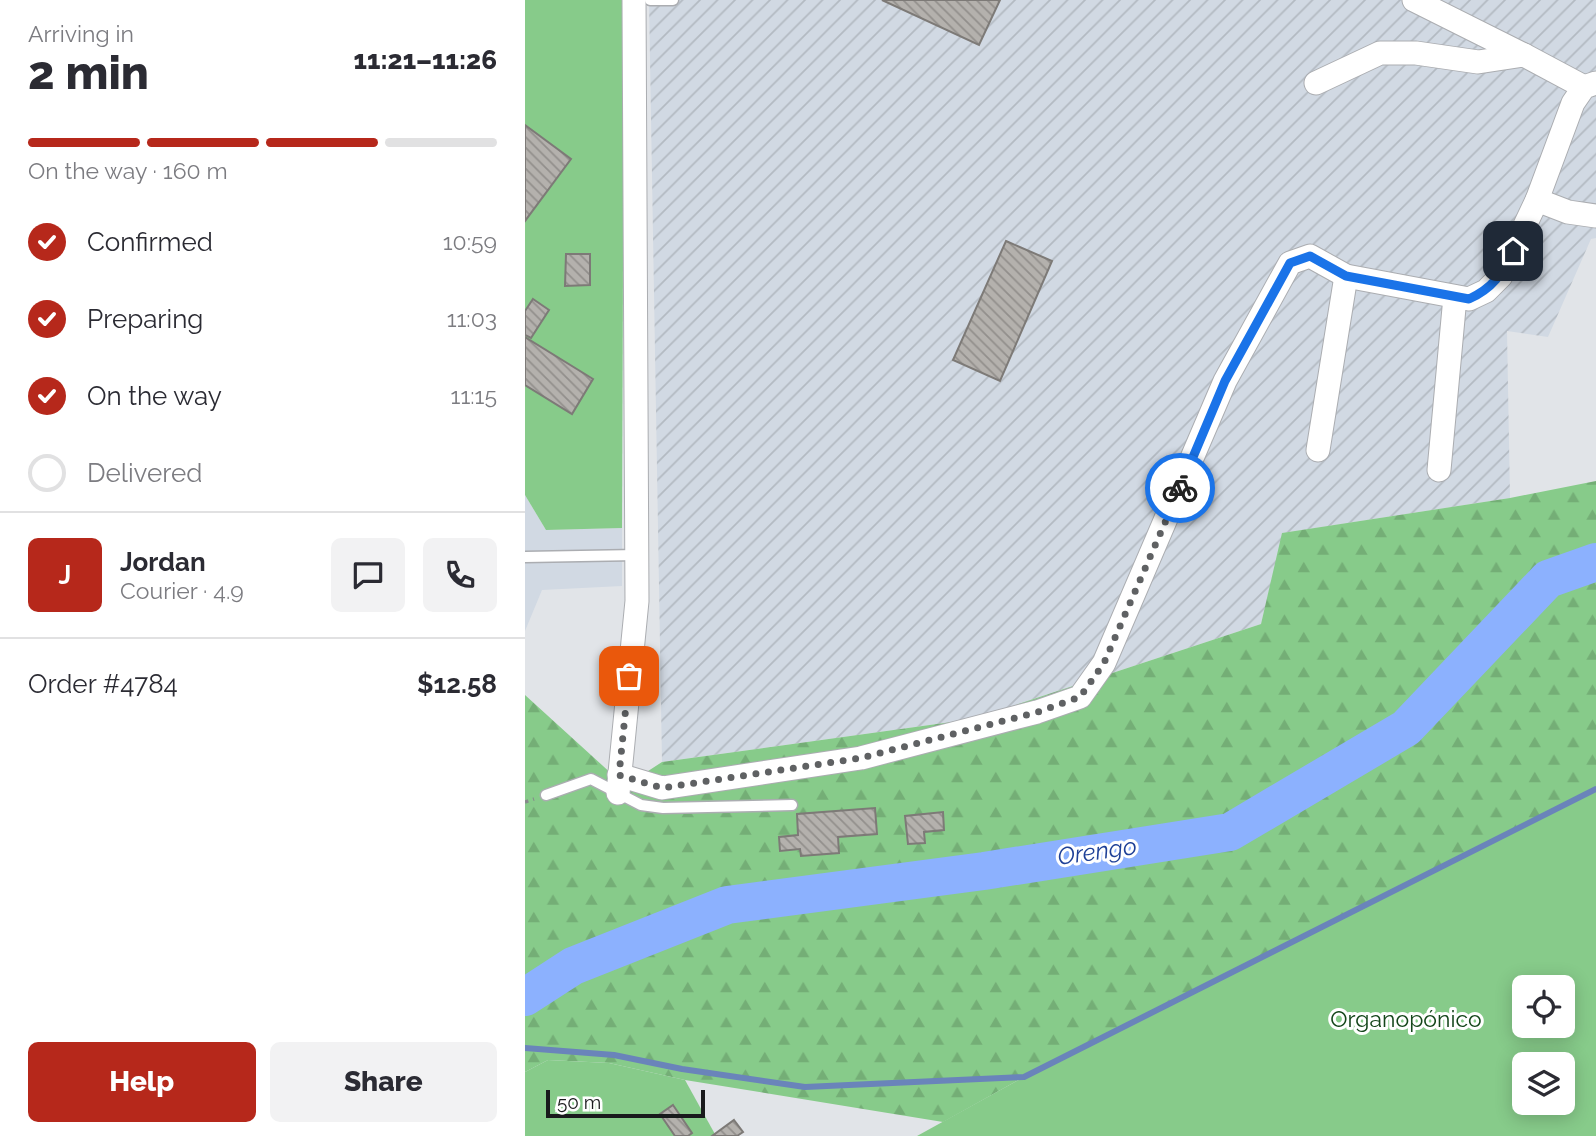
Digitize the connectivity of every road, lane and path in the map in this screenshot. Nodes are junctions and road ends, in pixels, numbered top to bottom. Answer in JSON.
{"nodes":[{"id":1,"x":634,"y":0,"type":"edge"},
{"id":2,"x":650,"y":0,"type":"edge"},
{"id":3,"x":673,"y":0,"type":"edge"},
{"id":4,"x":1414,"y":0,"type":"edge"},
{"id":5,"x":1524,"y":55,"type":"junction"},
{"id":6,"x":1316,"y":83,"type":"dead end"},
{"id":7,"x":1590,"y":85,"type":"edge"},
{"id":8,"x":1537,"y":200,"type":"junction"},
{"id":9,"x":1596,"y":216,"type":"edge"},
{"id":10,"x":1346,"y":276,"type":"junction"},
{"id":11,"x":1455,"y":297,"type":"junction"},
{"id":12,"x":1318,"y":450,"type":"dead end"},
{"id":13,"x":1439,"y":470,"type":"dead end"},
{"id":14,"x":637,"y":555,"type":"junction"},
{"id":15,"x":525,"y":557,"type":"edge"},
{"id":16,"x":619,"y":784,"type":"junction"},
{"id":17,"x":546,"y":795,"type":"dead end"},
{"id":18,"x":792,"y":805,"type":"dead end"}],
"edges":[{"from":1,"to":14,"type":"street"},
{"from":2,"to":3,"type":"lane"},
{"from":4,"to":5,"type":"street"},
{"from":5,"to":6,"type":"street"},
{"from":5,"to":7,"type":"street"},
{"from":7,"to":8,"type":"street"},
{"from":8,"to":9,"type":"street"},
{"from":8,"to":11,"type":"street"},
{"from":10,"to":11,"type":"street"},
{"from":10,"to":12,"type":"street"},
{"from":10,"to":16,"type":"street"},
{"from":11,"to":13,"type":"street"},
{"from":14,"to":15,"type":"lane"},
{"from":14,"to":16,"type":"street"},
{"from":16,"to":17,"type":"lane"},
{"from":16,"to":18,"type":"lane"}]}
